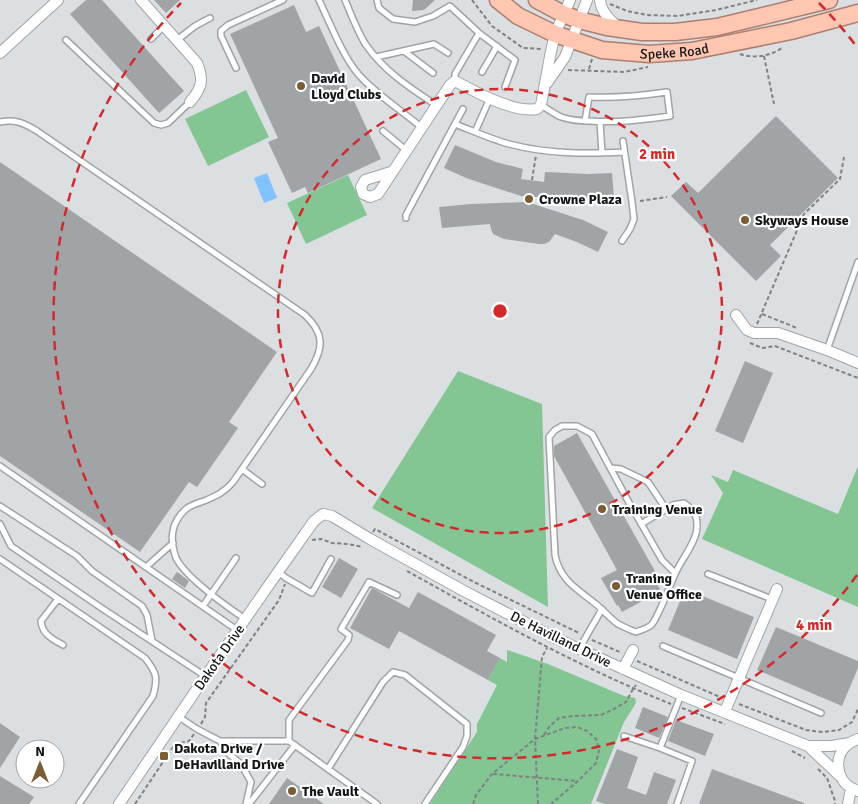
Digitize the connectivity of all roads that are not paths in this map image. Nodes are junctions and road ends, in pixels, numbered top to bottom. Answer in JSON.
{"nodes":[{"id":1,"x":58,"y":0,"type":"edge"},
{"id":2,"x":141,"y":0,"type":"edge"},
{"id":3,"x":283,"y":0,"type":"edge"},
{"id":4,"x":319,"y":0,"type":"edge"},
{"id":5,"x":344,"y":0,"type":"edge"},
{"id":6,"x":377,"y":0,"type":"edge"},
{"id":7,"x":498,"y":0,"type":"edge"},
{"id":8,"x":537,"y":0,"type":"edge"},
{"id":9,"x":587,"y":0,"type":"edge"},
{"id":10,"x":828,"y":0,"type":"edge"},
{"id":11,"x":604,"y":2,"type":"edge"},
{"id":12,"x":567,"y":7,"type":"edge"},
{"id":13,"x":858,"y":13,"type":"edge"},
{"id":14,"x":210,"y":18,"type":"dead end"},
{"id":15,"x":579,"y":20,"type":"junction"},
{"id":16,"x":164,"y":26,"type":"junction"},
{"id":17,"x":620,"y":29,"type":"junction"},
{"id":18,"x":479,"y":34,"type":"junction"},
{"id":19,"x":555,"y":34,"type":"junction"},
{"id":20,"x":151,"y":39,"type":"dead end"},
{"id":21,"x":66,"y":40,"type":"dead end"},
{"id":22,"x":177,"y":40,"type":"junction"},
{"id":23,"x":573,"y":40,"type":"junction"},
{"id":24,"x":497,"y":46,"type":"junction"},
{"id":25,"x":590,"y":46,"type":"junction"},
{"id":26,"x":404,"y":51,"type":"junction"},
{"id":27,"x":0,"y":53,"type":"edge"},
{"id":28,"x":448,"y":53,"type":"dead end"},
{"id":29,"x":376,"y":57,"type":"junction"},
{"id":30,"x":566,"y":57,"type":"junction"},
{"id":31,"x":236,"y":68,"type":"dead end"},
{"id":32,"x":482,"y":72,"type":"dead end"},
{"id":33,"x":433,"y":73,"type":"dead end"},
{"id":34,"x":455,"y":81,"type":"junction"},
{"id":35,"x":545,"y":86,"type":"junction"},
{"id":36,"x":505,"y":87,"type":"dead end"},
{"id":37,"x":490,"y":98,"type":"junction"},
{"id":38,"x":190,"y":102,"type":"joint"},
{"id":39,"x":436,"y":105,"type":"junction"},
{"id":40,"x":541,"y":105,"type":"junction"},
{"id":41,"x":463,"y":109,"type":"dead end"},
{"id":42,"x":585,"y":121,"type":"junction"},
{"id":43,"x":0,"y":122,"type":"edge"},
{"id":44,"x":600,"y":122,"type":"junction"},
{"id":45,"x":455,"y":124,"type":"junction"},
{"id":46,"x":422,"y":127,"type":"junction"},
{"id":47,"x":383,"y":131,"type":"dead end"},
{"id":48,"x":475,"y":132,"type":"junction"},
{"id":49,"x":623,"y":141,"type":"dead end"},
{"id":50,"x":406,"y":150,"type":"junction"},
{"id":51,"x":624,"y":152,"type":"junction"},
{"id":52,"x":602,"y":153,"type":"junction"},
{"id":53,"x":391,"y":172,"type":"dead end"},
{"id":54,"x":406,"y":218,"type":"dead end"},
{"id":55,"x":622,"y":241,"type":"dead end"},
{"id":56,"x":858,"y":262,"type":"edge"},
{"id":57,"x":736,"y":315,"type":"dead end"},
{"id":58,"x":827,"y":350,"type":"junction"},
{"id":59,"x":858,"y":363,"type":"edge"},
{"id":60,"x":0,"y":466,"type":"edge"},
{"id":61,"x":611,"y":468,"type":"junction"},
{"id":62,"x":242,"y":469,"type":"junction"},
{"id":63,"x":262,"y":484,"type":"dead end"},
{"id":64,"x":0,"y":506,"type":"edge"},
{"id":65,"x":666,"y":509,"type":"junction"},
{"id":66,"x":323,"y":514,"type":"joint"},
{"id":67,"x":0,"y":524,"type":"edge"},
{"id":68,"x":641,"y":524,"type":"junction"},
{"id":69,"x":172,"y":543,"type":"junction"},
{"id":70,"x":236,"y":558,"type":"dead end"},
{"id":71,"x":0,"y":559,"type":"edge"},
{"id":72,"x":331,"y":559,"type":"dead end"},
{"id":73,"x":146,"y":567,"type":"junction"},
{"id":74,"x":675,"y":574,"type":"junction"},
{"id":75,"x":708,"y":574,"type":"dead end"},
{"id":76,"x":282,"y":575,"type":"junction"},
{"id":77,"x":211,"y":594,"type":"junction"},
{"id":78,"x":774,"y":594,"type":"joint"},
{"id":79,"x":397,"y":595,"type":"dead end"},
{"id":80,"x":58,"y":598,"type":"junction"},
{"id":81,"x":203,"y":606,"type":"junction"},
{"id":82,"x":602,"y":609,"type":"junction"},
{"id":83,"x":245,"y":620,"type":"junction"},
{"id":84,"x":238,"y":630,"type":"junction"},
{"id":85,"x":152,"y":641,"type":"junction"},
{"id":86,"x":63,"y":646,"type":"dead end"},
{"id":87,"x":663,"y":646,"type":"dead end"},
{"id":88,"x":579,"y":649,"type":"junction"},
{"id":89,"x":631,"y":653,"type":"road end"},
{"id":90,"x":623,"y":669,"type":"junction"},
{"id":91,"x":205,"y":677,"type":"junction"},
{"id":92,"x":739,"y":678,"type":"junction"},
{"id":93,"x":682,"y":695,"type":"junction"},
{"id":94,"x":725,"y":711,"type":"junction"},
{"id":95,"x":821,"y":713,"type":"dead end"},
{"id":96,"x":178,"y":717,"type":"junction"},
{"id":97,"x":624,"y":736,"type":"dead end"},
{"id":98,"x":854,"y":741,"type":"edge"},
{"id":99,"x":220,"y":742,"type":"junction"},
{"id":100,"x":289,"y":742,"type":"junction"},
{"id":101,"x":295,"y":746,"type":"junction"},
{"id":102,"x":808,"y":746,"type":"junction"},
{"id":103,"x":660,"y":748,"type":"junction"},
{"id":104,"x":328,"y":769,"type":"junction"},
{"id":105,"x":841,"y":777,"type":"junction"},
{"id":106,"x":854,"y":789,"type":"edge"},
{"id":107,"x":78,"y":804,"type":"edge"},
{"id":108,"x":119,"y":804,"type":"edge"},
{"id":109,"x":247,"y":804,"type":"edge"},
{"id":110,"x":377,"y":804,"type":"edge"},
{"id":111,"x":425,"y":804,"type":"edge"},
{"id":112,"x":676,"y":804,"type":"edge"},
{"id":113,"x":848,"y":804,"type":"edge"}],
"edges":[{"from":1,"to":27,"type":"street"},
{"from":2,"to":16,"type":"street"},
{"from":3,"to":31,"type":"lane"},
{"from":4,"to":46,"type":"lane"},
{"from":5,"to":29,"type":"lane"},
{"from":6,"to":18,"type":"lane"},
{"from":7,"to":19,"type":"highway","name":"Speke Road"},
{"from":8,"to":12,"type":"highway","name":"Speke Road"},
{"from":9,"to":15,"type":"street"},
{"from":10,"to":17,"type":"highway","name":"Speke Road"},
{"from":11,"to":17,"type":"street"},
{"from":12,"to":15,"type":"highway","name":"Speke Road"},
{"from":12,"to":19,"type":"street"},
{"from":13,"to":25,"type":"highway","name":"Speke Road"},
{"from":14,"to":22,"type":"lane"},
{"from":15,"to":17,"type":"highway","name":"Speke Road"},
{"from":15,"to":23,"type":"street"},
{"from":16,"to":20,"type":"lane"},
{"from":16,"to":22,"type":"street"},
{"from":18,"to":24,"type":"lane"},
{"from":18,"to":34,"type":"lane"},
{"from":19,"to":23,"type":"highway","name":"Speke Road"},
{"from":19,"to":35,"type":"street"},
{"from":21,"to":38,"type":"lane"},
{"from":22,"to":38,"type":"street"},
{"from":23,"to":25,"type":"highway","name":"Speke Road"},
{"from":23,"to":30,"type":"street"},
{"from":24,"to":32,"type":"lane"},
{"from":24,"to":36,"type":"lane"},
{"from":25,"to":30,"type":"street"},
{"from":26,"to":28,"type":"lane"},
{"from":26,"to":29,"type":"lane"},
{"from":26,"to":33,"type":"lane"},
{"from":29,"to":39,"type":"lane"},
{"from":30,"to":35,"type":"street"},
{"from":34,"to":37,"type":"street"},
{"from":34,"to":39,"type":"street"},
{"from":35,"to":40,"type":"street"},
{"from":37,"to":40,"type":"street"},
{"from":37,"to":48,"type":"lane"},
{"from":39,"to":46,"type":"street"},
{"from":40,"to":42,"type":"lane"},
{"from":41,"to":45,"type":"lane"},
{"from":42,"to":44,"type":"lane"},
{"from":42,"to":44,"type":"lane"},
{"from":43,"to":62,"type":"lane"},
{"from":44,"to":52,"type":"lane"},
{"from":45,"to":48,"type":"lane"},
{"from":45,"to":54,"type":"lane"},
{"from":46,"to":50,"type":"street"},
{"from":47,"to":50,"type":"lane"},
{"from":48,"to":52,"type":"lane"},
{"from":49,"to":51,"type":"lane"},
{"from":50,"to":53,"type":"street"},
{"from":51,"to":52,"type":"lane"},
{"from":51,"to":55,"type":"lane"},
{"from":56,"to":58,"type":"lane"},
{"from":57,"to":58,"type":"street"},
{"from":58,"to":59,"type":"street"},
{"from":60,"to":73,"type":"lane"},
{"from":61,"to":65,"type":"lane"},
{"from":61,"to":68,"type":"lane"},
{"from":61,"to":82,"type":"lane"},
{"from":62,"to":63,"type":"lane"},
{"from":62,"to":69,"type":"lane"},
{"from":64,"to":85,"type":"lane"},
{"from":65,"to":68,"type":"lane"},
{"from":65,"to":74,"type":"lane"},
{"from":66,"to":76,"type":"street","name":"Dakota Drive"},
{"from":66,"to":88,"type":"street","name":"De Havilland Drive"},
{"from":67,"to":85,"type":"lane"},
{"from":68,"to":74,"type":"lane"},
{"from":69,"to":73,"type":"lane"},
{"from":69,"to":77,"type":"lane"},
{"from":70,"to":77,"type":"lane"},
{"from":71,"to":80,"type":"lane"},
{"from":72,"to":76,"type":"lane"},
{"from":73,"to":81,"type":"lane"},
{"from":74,"to":82,"type":"lane"},
{"from":75,"to":78,"type":"lane"},
{"from":76,"to":83,"type":"street","name":"Dakota Drive"},
{"from":77,"to":81,"type":"lane"},
{"from":77,"to":83,"type":"lane"},
{"from":78,"to":92,"type":"street"},
{"from":79,"to":100,"type":"lane"},
{"from":80,"to":86,"type":"lane"},
{"from":80,"to":107,"type":"lane"},
{"from":81,"to":84,"type":"lane"},
{"from":82,"to":88,"type":"lane"},
{"from":83,"to":84,"type":"street","name":"Dakota Drive"},
{"from":84,"to":91,"type":"street","name":"Dakota Drive"},
{"from":85,"to":91,"type":"lane"},
{"from":87,"to":92,"type":"lane"},
{"from":88,"to":90,"type":"street","name":"De Havilland Drive"},
{"from":89,"to":90,"type":"street"},
{"from":90,"to":93,"type":"street","name":"De Havilland Drive"},
{"from":91,"to":96,"type":"street","name":"Dakota Drive"},
{"from":92,"to":94,"type":"street"},
{"from":92,"to":95,"type":"lane"},
{"from":93,"to":94,"type":"street","name":"De Havilland Drive"},
{"from":93,"to":103,"type":"lane"},
{"from":94,"to":102,"type":"street","name":"De Havilland Drive"},
{"from":96,"to":99,"type":"lane"},
{"from":96,"to":108,"type":"street","name":"Dakota Drive"},
{"from":97,"to":103,"type":"lane"},
{"from":98,"to":102,"type":"street","name":"De Havilland Drive"},
{"from":98,"to":105,"type":"street"},
{"from":99,"to":100,"type":"lane"},
{"from":99,"to":109,"type":"lane"},
{"from":100,"to":101,"type":"lane"},
{"from":101,"to":104,"type":"lane"},
{"from":101,"to":109,"type":"lane"},
{"from":102,"to":105,"type":"street","name":"De Havilland Drive"},
{"from":103,"to":112,"type":"lane"},
{"from":104,"to":110,"type":"lane"},
{"from":104,"to":111,"type":"lane"},
{"from":105,"to":106,"type":"street","name":"De Havilland Drive"},
{"from":106,"to":113,"type":"street"}]}
